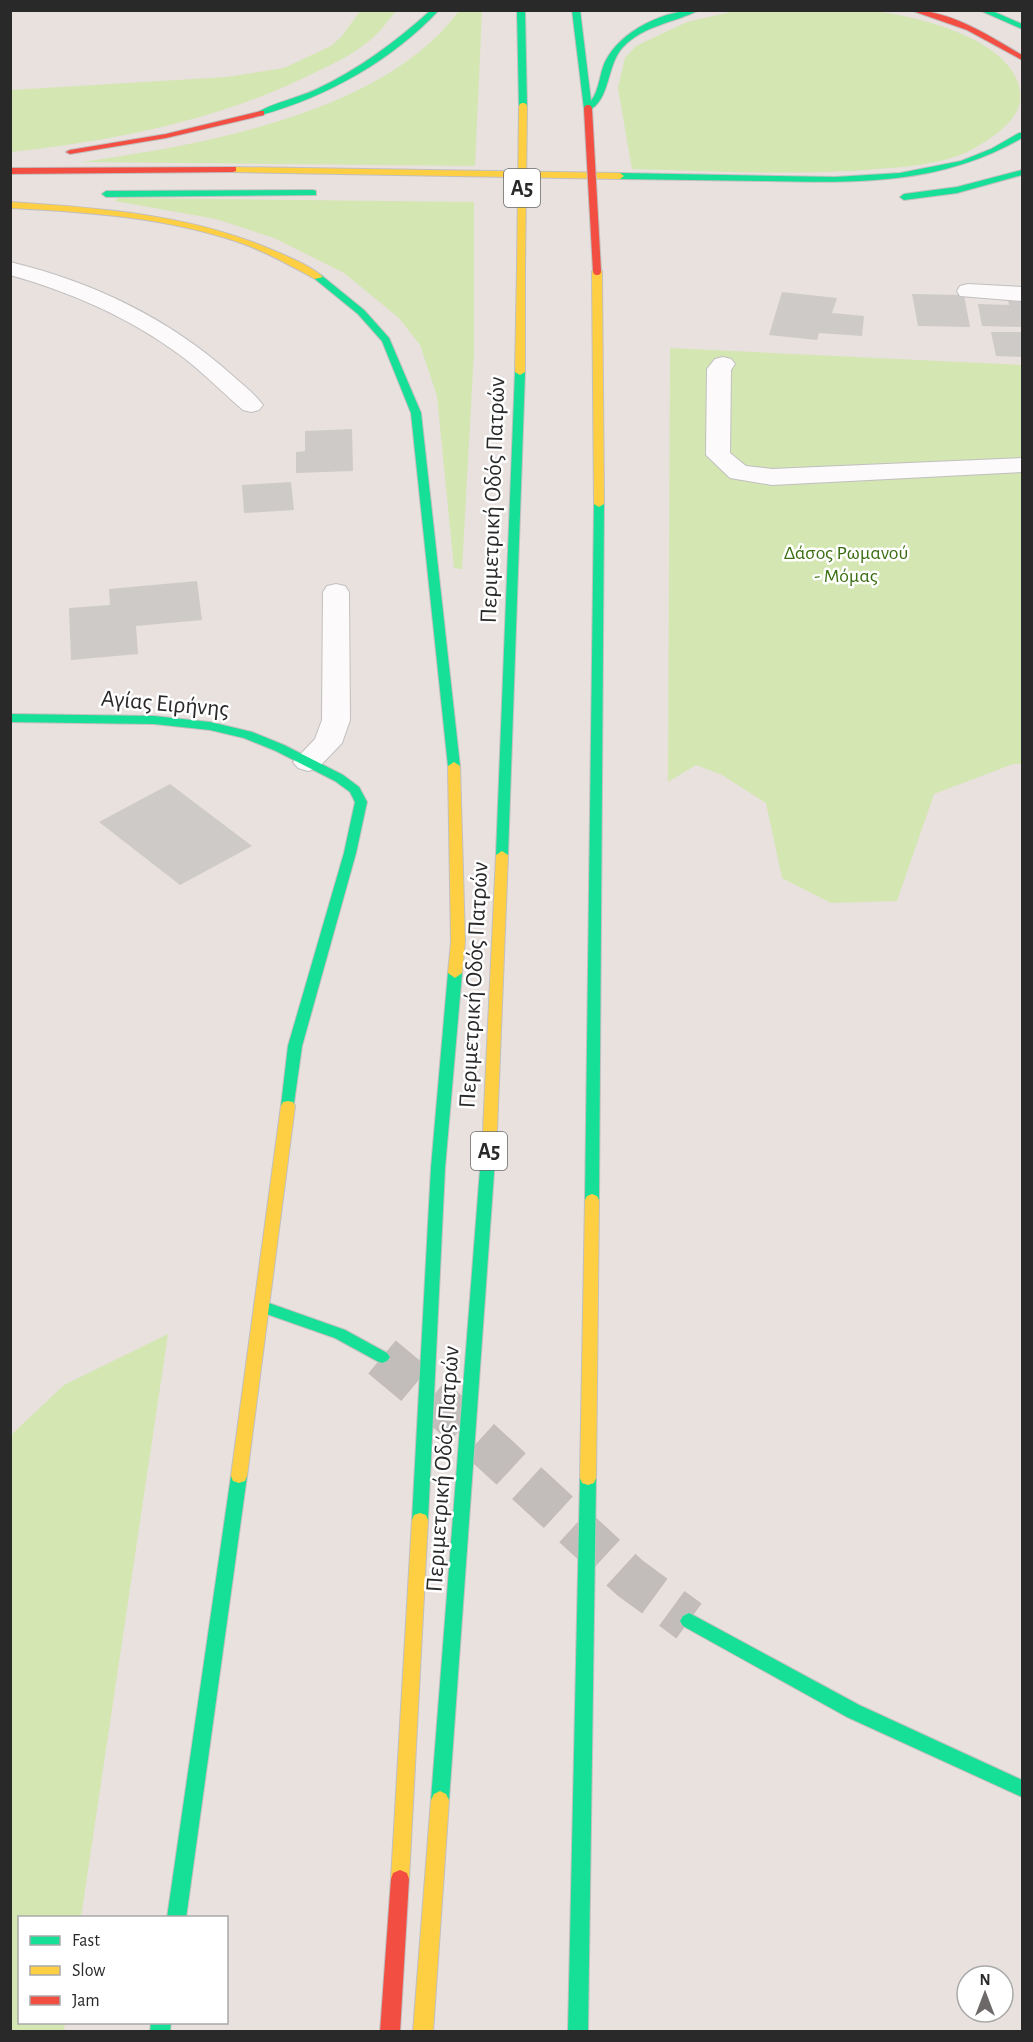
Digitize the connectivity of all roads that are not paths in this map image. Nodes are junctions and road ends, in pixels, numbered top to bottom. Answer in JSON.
{"nodes":[{"id":1,"x":436,"y":10,"type":"edge"},
{"id":2,"x":521,"y":10,"type":"edge"},
{"id":3,"x":576,"y":10,"type":"edge"},
{"id":4,"x":696,"y":10,"type":"edge"},
{"id":5,"x":913,"y":10,"type":"edge"},
{"id":6,"x":982,"y":10,"type":"edge"},
{"id":7,"x":1023,"y":27,"type":"edge"},
{"id":8,"x":1023,"y":58,"type":"edge"},
{"id":9,"x":588,"y":109,"type":"junction"},
{"id":10,"x":1023,"y":135,"type":"edge"},
{"id":11,"x":59,"y":154,"type":"dead end"},
{"id":12,"x":38,"y":156,"type":"dead end"},
{"id":13,"x":10,"y":159,"type":"edge"},
{"id":14,"x":10,"y":171,"type":"edge"},
{"id":15,"x":1023,"y":173,"type":"edge"},
{"id":16,"x":327,"y":193,"type":"dead end"},
{"id":17,"x":505,"y":196,"type":"dead end"},
{"id":18,"x":539,"y":196,"type":"dead end"},
{"id":19,"x":10,"y":197,"type":"edge"},
{"id":20,"x":584,"y":197,"type":"dead end"},
{"id":21,"x":606,"y":198,"type":"dead end"},
{"id":22,"x":888,"y":199,"type":"dead end"},
{"id":23,"x":10,"y":205,"type":"edge"},
{"id":24,"x":10,"y":268,"type":"edge"},
{"id":25,"x":968,"y":291,"type":"dead end"},
{"id":26,"x":1023,"y":294,"type":"edge"},
{"id":27,"x":723,"y":364,"type":"dead end"},
{"id":28,"x":251,"y":405,"type":"dead end"},
{"id":29,"x":1023,"y":465,"type":"edge"},
{"id":30,"x":336,"y":592,"type":"dead end"},
{"id":31,"x":10,"y":718,"type":"edge"},
{"id":32,"x":308,"y":762,"type":"junction"},
{"id":33,"x":263,"y":1307,"type":"junction"},
{"id":34,"x":382,"y":1357,"type":"tunnel mouth"},
{"id":35,"x":689,"y":1621,"type":"tunnel mouth"},
{"id":36,"x":1023,"y":1789,"type":"edge"},
{"id":37,"x":176,"y":1916,"type":"edge"},
{"id":38,"x":390,"y":2031,"type":"edge"},
{"id":39,"x":423,"y":2031,"type":"edge"},
{"id":40,"x":578,"y":2031,"type":"edge"}],
"edges":[{"from":1,"to":11,"type":"main road"},
{"from":2,"to":39,"type":"main road","name":"Περιμετρική Οδός Πατρών","number":"Α5","bridge":true},
{"from":3,"to":9,"type":"main road"},
{"from":4,"to":9,"type":"main road"},
{"from":5,"to":8,"type":"main road"},
{"from":6,"to":7,"type":"main road"},
{"from":9,"to":40,"type":"main road","bridge":true},
{"from":10,"to":14,"type":"main road"},
{"from":12,"to":13,"type":"main road"},
{"from":15,"to":22,"type":"main road"},
{"from":16,"to":19,"type":"main road"},
{"from":17,"to":18,"type":"main road"},
{"from":20,"to":21,"type":"main road"},
{"from":23,"to":38,"type":"main road"},
{"from":24,"to":28,"type":"street"},
{"from":25,"to":26,"type":"street"},
{"from":27,"to":29,"type":"street"},
{"from":30,"to":32,"type":"street"},
{"from":31,"to":32,"type":"main road","name":"Αγίας Ειρήνης"},
{"from":32,"to":33,"type":"main road","name":"Αγίας Ειρήνης"},
{"from":33,"to":34,"type":"main road"},
{"from":33,"to":37,"type":"main road","name":"Αγίας Ειρήνης"},
{"from":35,"to":36,"type":"main road"}]}
